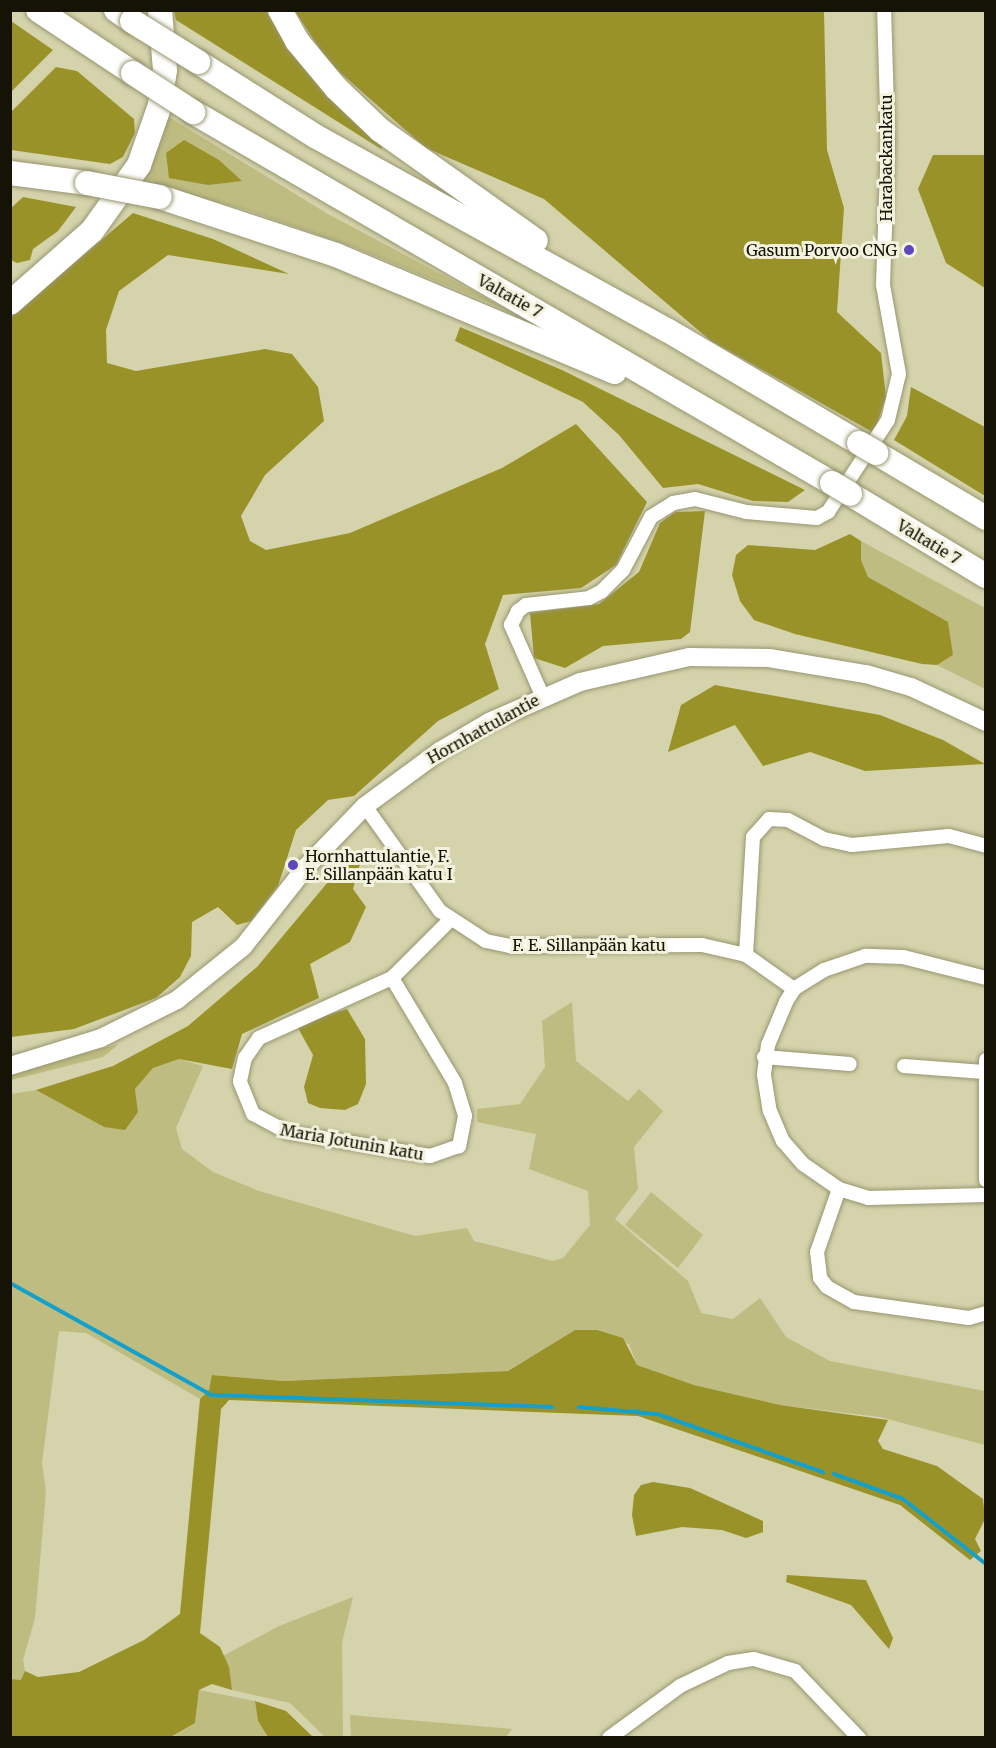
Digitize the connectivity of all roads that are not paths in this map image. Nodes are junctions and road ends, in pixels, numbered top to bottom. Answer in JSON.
{"nodes":[{"id":1,"x":38,"y":10,"type":"edge"},
{"id":2,"x":160,"y":10,"type":"edge"},
{"id":3,"x":280,"y":10,"type":"edge"},
{"id":4,"x":884,"y":10,"type":"edge"},
{"id":5,"x":124,"y":16,"type":"edge"},
{"id":6,"x":10,"y":173,"type":"edge"},
{"id":7,"x":10,"y":303,"type":"edge"},
{"id":8,"x":667,"y":330,"type":"junction"},
{"id":9,"x":748,"y":432,"type":"junction"},
{"id":10,"x":986,"y":518,"type":"edge"},
{"id":11,"x":986,"y":576,"type":"edge"},
{"id":12,"x":542,"y":695,"type":"junction"},
{"id":13,"x":986,"y":722,"type":"edge"},
{"id":14,"x":365,"y":806,"type":"junction"},
{"id":15,"x":986,"y":846,"type":"edge"},
{"id":16,"x":449,"y":921,"type":"junction"},
{"id":17,"x":746,"y":955,"type":"junction"},
{"id":18,"x":392,"y":978,"type":"junction"},
{"id":19,"x":986,"y":978,"type":"edge"},
{"id":20,"x":794,"y":988,"type":"junction"},
{"id":21,"x":72,"y":1047,"type":"junction"},
{"id":22,"x":10,"y":1055,"type":"edge"},
{"id":23,"x":764,"y":1057,"type":"junction"},
{"id":24,"x":850,"y":1064,"type":"dead end"},
{"id":25,"x":10,"y":1066,"type":"edge"},
{"id":26,"x":904,"y":1066,"type":"dead end"},
{"id":27,"x":985,"y":1066,"type":"edge"},
{"id":28,"x":986,"y":1180,"type":"edge"},
{"id":29,"x":839,"y":1189,"type":"junction"},
{"id":30,"x":986,"y":1195,"type":"edge"},
{"id":31,"x":986,"y":1314,"type":"edge"},
{"id":32,"x":609,"y":1737,"type":"edge"},
{"id":33,"x":859,"y":1737,"type":"edge"}],
"edges":[{"from":1,"to":9,"type":"highway","name":"Valtatie 7","bridge":true},
{"from":2,"to":7,"type":"highway"},
{"from":3,"to":8,"type":"highway"},
{"from":4,"to":12,"type":"street","name":"Harabackankatu"},
{"from":5,"to":8,"type":"highway","bridge":true},
{"from":6,"to":9,"type":"highway","bridge":true},
{"from":8,"to":10,"type":"highway"},
{"from":9,"to":11,"type":"highway","name":"Valtatie 7"},
{"from":12,"to":13,"type":"street","name":"Hornhattulantie"},
{"from":12,"to":14,"type":"street","name":"Hornhattulantie"},
{"from":14,"to":16,"type":"street","name":"F. E. Sillanpään katu"},
{"from":14,"to":21,"type":"street","name":"Hornhattulantie"},
{"from":15,"to":17,"type":"street"},
{"from":16,"to":17,"type":"street","name":"F. E. Sillanpään katu"},
{"from":16,"to":18,"type":"street","name":"Maria Jotunin katu"},
{"from":17,"to":20,"type":"street","name":"F. E. Sillanpään katu"},
{"from":18,"to":18,"type":"street","name":"Maria Jotunin katu"},
{"from":19,"to":20,"type":"street"},
{"from":20,"to":23,"type":"street"},
{"from":21,"to":22,"type":"street","name":"Hornhattulantie"},
{"from":21,"to":25,"type":"street","name":"Hornhattulantie"},
{"from":23,"to":24,"type":"street"},
{"from":23,"to":29,"type":"street"},
{"from":26,"to":27,"type":"street"},
{"from":27,"to":28,"type":"street"},
{"from":29,"to":30,"type":"street"},
{"from":29,"to":31,"type":"street"},
{"from":32,"to":33,"type":"street"}]}
